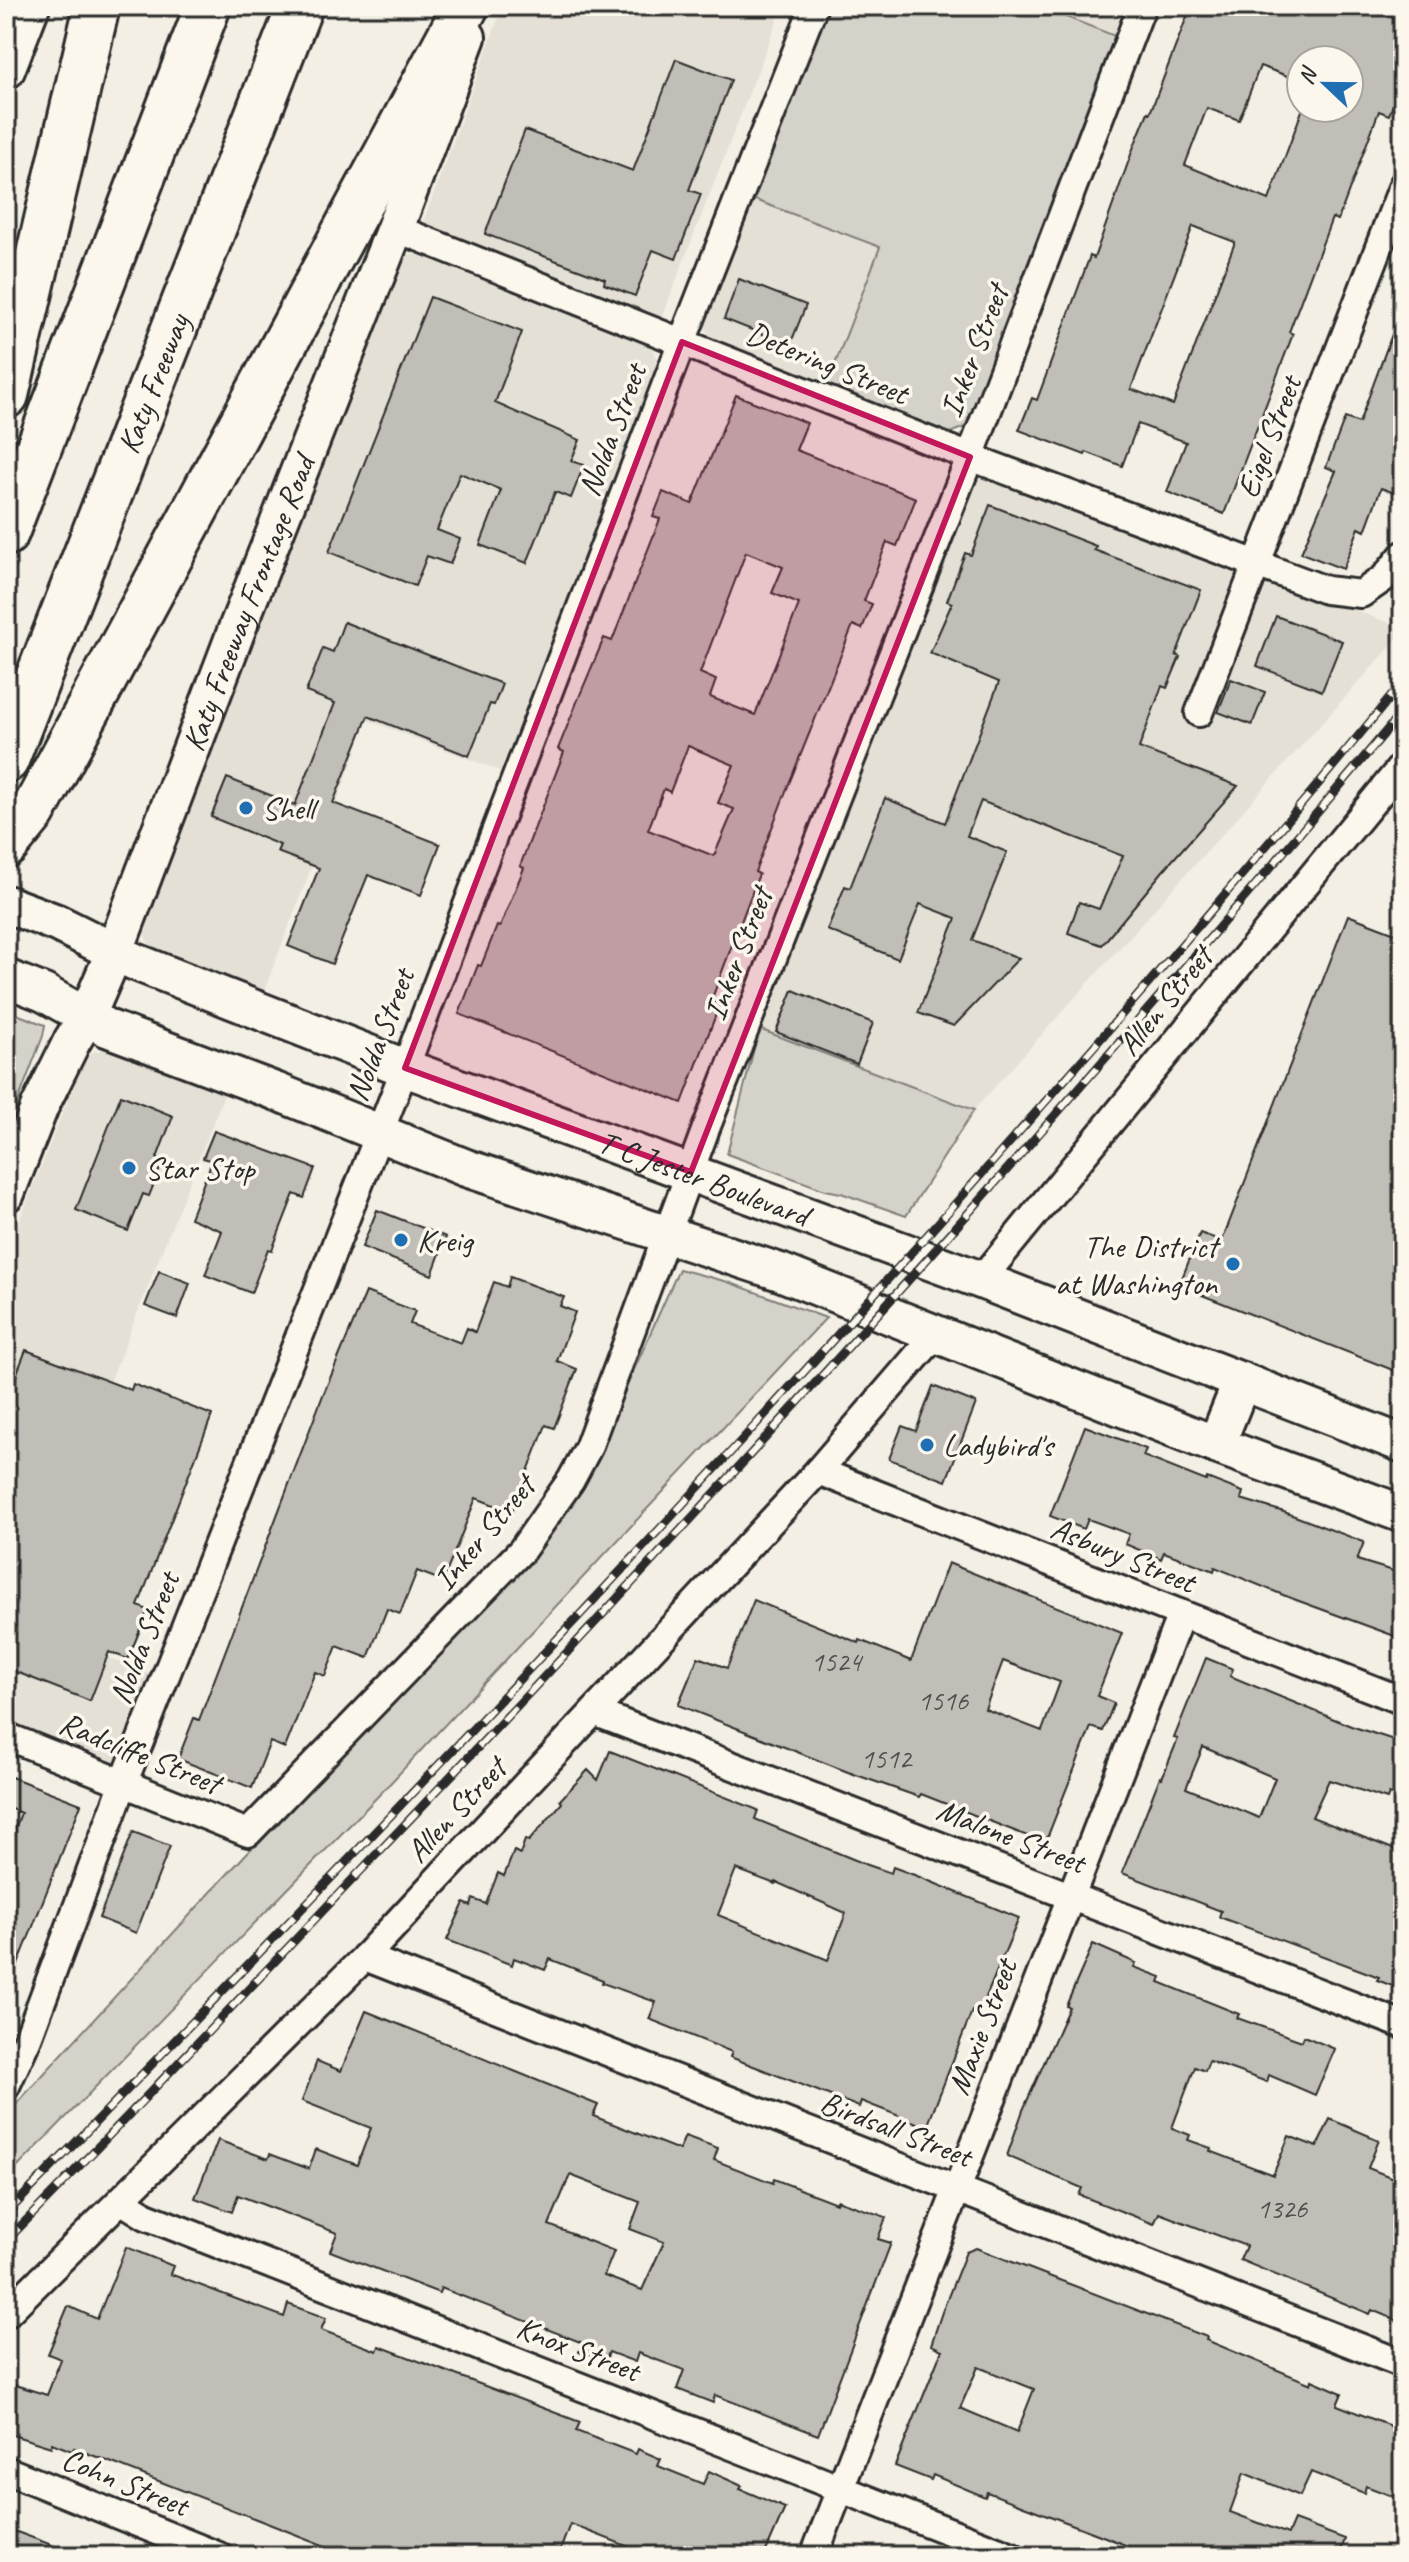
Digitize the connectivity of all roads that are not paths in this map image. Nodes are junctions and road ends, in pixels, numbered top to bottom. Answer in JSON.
{"nodes":[{"id":1,"x":31,"y":6,"type":"edge"},
{"id":2,"x":97,"y":6,"type":"edge"},
{"id":3,"x":208,"y":6,"type":"edge"},
{"id":4,"x":300,"y":6,"type":"edge"},
{"id":5,"x":466,"y":6,"type":"edge"},
{"id":6,"x":479,"y":6,"type":"edge"},
{"id":7,"x":814,"y":6,"type":"edge"},
{"id":8,"x":1142,"y":6,"type":"edge"},
{"id":9,"x":6,"y":70,"type":"edge"},
{"id":10,"x":1403,"y":185,"type":"edge"},
{"id":11,"x":395,"y":228,"type":"junction"},
{"id":12,"x":682,"y":342,"type":"junction"},
{"id":13,"x":6,"y":395,"type":"edge"},
{"id":14,"x":970,"y":457,"type":"junction"},
{"id":15,"x":6,"y":533,"type":"edge"},
{"id":16,"x":1403,"y":555,"type":"edge"},
{"id":17,"x":1257,"y":563,"type":"junction"},
{"id":18,"x":1199,"y":713,"type":"dead end"},
{"id":19,"x":6,"y":760,"type":"edge"},
{"id":20,"x":1403,"y":765,"type":"edge"},
{"id":21,"x":6,"y":845,"type":"edge"},
{"id":22,"x":6,"y":904,"type":"edge"},
{"id":23,"x":114,"y":953,"type":"junction"},
{"id":24,"x":6,"y":978,"type":"edge"},
{"id":25,"x":86,"y":1018,"type":"junction"},
{"id":26,"x":405,"y":1068,"type":"junction"},
{"id":27,"x":379,"y":1133,"type":"junction"},
{"id":28,"x":691,"y":1172,"type":"junction"},
{"id":29,"x":6,"y":1193,"type":"edge"},
{"id":30,"x":668,"y":1235,"type":"junction"},
{"id":31,"x":981,"y":1280,"type":"junction"},
{"id":32,"x":936,"y":1334,"type":"junction"},
{"id":33,"x":1242,"y":1381,"type":"junction"},
{"id":34,"x":1403,"y":1444,"type":"edge"},
{"id":35,"x":1216,"y":1445,"type":"junction"},
{"id":36,"x":818,"y":1471,"type":"junction"},
{"id":37,"x":1403,"y":1514,"type":"edge"},
{"id":38,"x":1181,"y":1614,"type":"junction"},
{"id":39,"x":1403,"y":1701,"type":"edge"},
{"id":40,"x":594,"y":1712,"type":"junction"},
{"id":41,"x":6,"y":1736,"type":"edge"},
{"id":42,"x":124,"y":1782,"type":"junction"},
{"id":43,"x":248,"y":1833,"type":"joint"},
{"id":44,"x":1071,"y":1895,"type":"junction"},
{"id":45,"x":365,"y":1957,"type":"junction"},
{"id":46,"x":1403,"y":2025,"type":"edge"},
{"id":47,"x":6,"y":2086,"type":"edge"},
{"id":48,"x":955,"y":2189,"type":"junction"},
{"id":49,"x":122,"y":2201,"type":"junction"},
{"id":50,"x":6,"y":2314,"type":"edge"},
{"id":51,"x":1403,"y":2364,"type":"edge"},
{"id":52,"x":6,"y":2470,"type":"edge"},
{"id":53,"x":842,"y":2488,"type":"junction"},
{"id":54,"x":163,"y":2546,"type":"edge"},
{"id":55,"x":219,"y":2556,"type":"edge"},
{"id":56,"x":814,"y":2556,"type":"edge"},
{"id":57,"x":1012,"y":2556,"type":"edge"}],
"edges":[{"from":1,"to":9,"type":"main road"},
{"from":2,"to":13,"type":"highway"},
{"from":3,"to":15,"type":"highway"},
{"from":4,"to":19,"type":"highway","name":"Katy Freeway"},
{"from":5,"to":21,"type":"highway"},
{"from":6,"to":11,"type":"main road","name":"Katy Freeway Frontage Road"},
{"from":7,"to":12,"type":"street","name":"Nolda Street"},
{"from":8,"to":14,"type":"street","name":"Inker Street"},
{"from":10,"to":17,"type":"street","name":"Eigel Street"},
{"from":11,"to":12,"type":"street","name":"Detering Street"},
{"from":11,"to":23,"type":"main road","name":"Katy Freeway Frontage Road"},
{"from":12,"to":14,"type":"street","name":"Detering Street"},
{"from":12,"to":26,"type":"street","name":"Nolda Street"},
{"from":14,"to":17,"type":"street","name":"Detering Street"},
{"from":14,"to":28,"type":"street","name":"Inker Street"},
{"from":16,"to":17,"type":"street","name":"Detering Street"},
{"from":17,"to":18,"type":"street","name":"Eigel Street"},
{"from":20,"to":31,"type":"street","name":"Allen Street"},
{"from":22,"to":23,"type":"main road","name":"T C Jester Boulevard"},
{"from":23,"to":25,"type":"main road","name":"Katy Freeway Frontage Road"},
{"from":23,"to":26,"type":"main road","name":"T C Jester Boulevard"},
{"from":24,"to":25,"type":"main road","name":"T C Jester Boulevard"},
{"from":25,"to":27,"type":"main road","name":"T C Jester Boulevard"},
{"from":25,"to":29,"type":"main road","name":"Katy Freeway Frontage Road"},
{"from":26,"to":27,"type":"street","name":"Nolda Street"},
{"from":26,"to":28,"type":"main road","name":"T C Jester Boulevard"},
{"from":27,"to":30,"type":"main road","name":"T C Jester Boulevard"},
{"from":27,"to":42,"type":"street","name":"Nolda Street"},
{"from":28,"to":30,"type":"street","name":"Inker Street"},
{"from":28,"to":31,"type":"main road","name":"T C Jester Boulevard"},
{"from":30,"to":32,"type":"main road","name":"T C Jester Boulevard"},
{"from":30,"to":43,"type":"street","name":"Inker Street"},
{"from":31,"to":33,"type":"main road","name":"T C Jester Boulevard"},
{"from":32,"to":35,"type":"main road","name":"T C Jester Boulevard"},
{"from":32,"to":36,"type":"street","name":"Allen Street"},
{"from":33,"to":34,"type":"main road","name":"T C Jester Boulevard"},
{"from":33,"to":35,"type":"main road"},
{"from":35,"to":37,"type":"main road","name":"T C Jester Boulevard"},
{"from":36,"to":38,"type":"street","name":"Asbury Street"},
{"from":36,"to":40,"type":"street","name":"Allen Street"},
{"from":38,"to":39,"type":"street","name":"Asbury Street"},
{"from":38,"to":44,"type":"street","name":"Maxie Street"},
{"from":40,"to":44,"type":"street","name":"Malone Street"},
{"from":40,"to":45,"type":"street","name":"Allen Street"},
{"from":41,"to":42,"type":"street","name":"Radcliffe Street"},
{"from":42,"to":43,"type":"street","name":"Radcliffe Street"},
{"from":42,"to":47,"type":"street","name":"Nolda Street"},
{"from":44,"to":46,"type":"street","name":"Malone Street"},
{"from":44,"to":48,"type":"street","name":"Maxie Street"},
{"from":45,"to":48,"type":"street","name":"Birdsall Street"},
{"from":45,"to":49,"type":"street","name":"Allen Street"},
{"from":48,"to":51,"type":"street","name":"Birdsall Street"},
{"from":48,"to":53,"type":"street","name":"Maxie Street"},
{"from":49,"to":50,"type":"street","name":"Allen Street"},
{"from":49,"to":53,"type":"street","name":"Knox Street"},
{"from":52,"to":54,"type":"street","name":"Cohn Street"},
{"from":53,"to":56,"type":"street","name":"Maxie Street"},
{"from":53,"to":57,"type":"street","name":"Knox Street"},
{"from":54,"to":55,"type":"street","name":"Cohn Street"}]}
